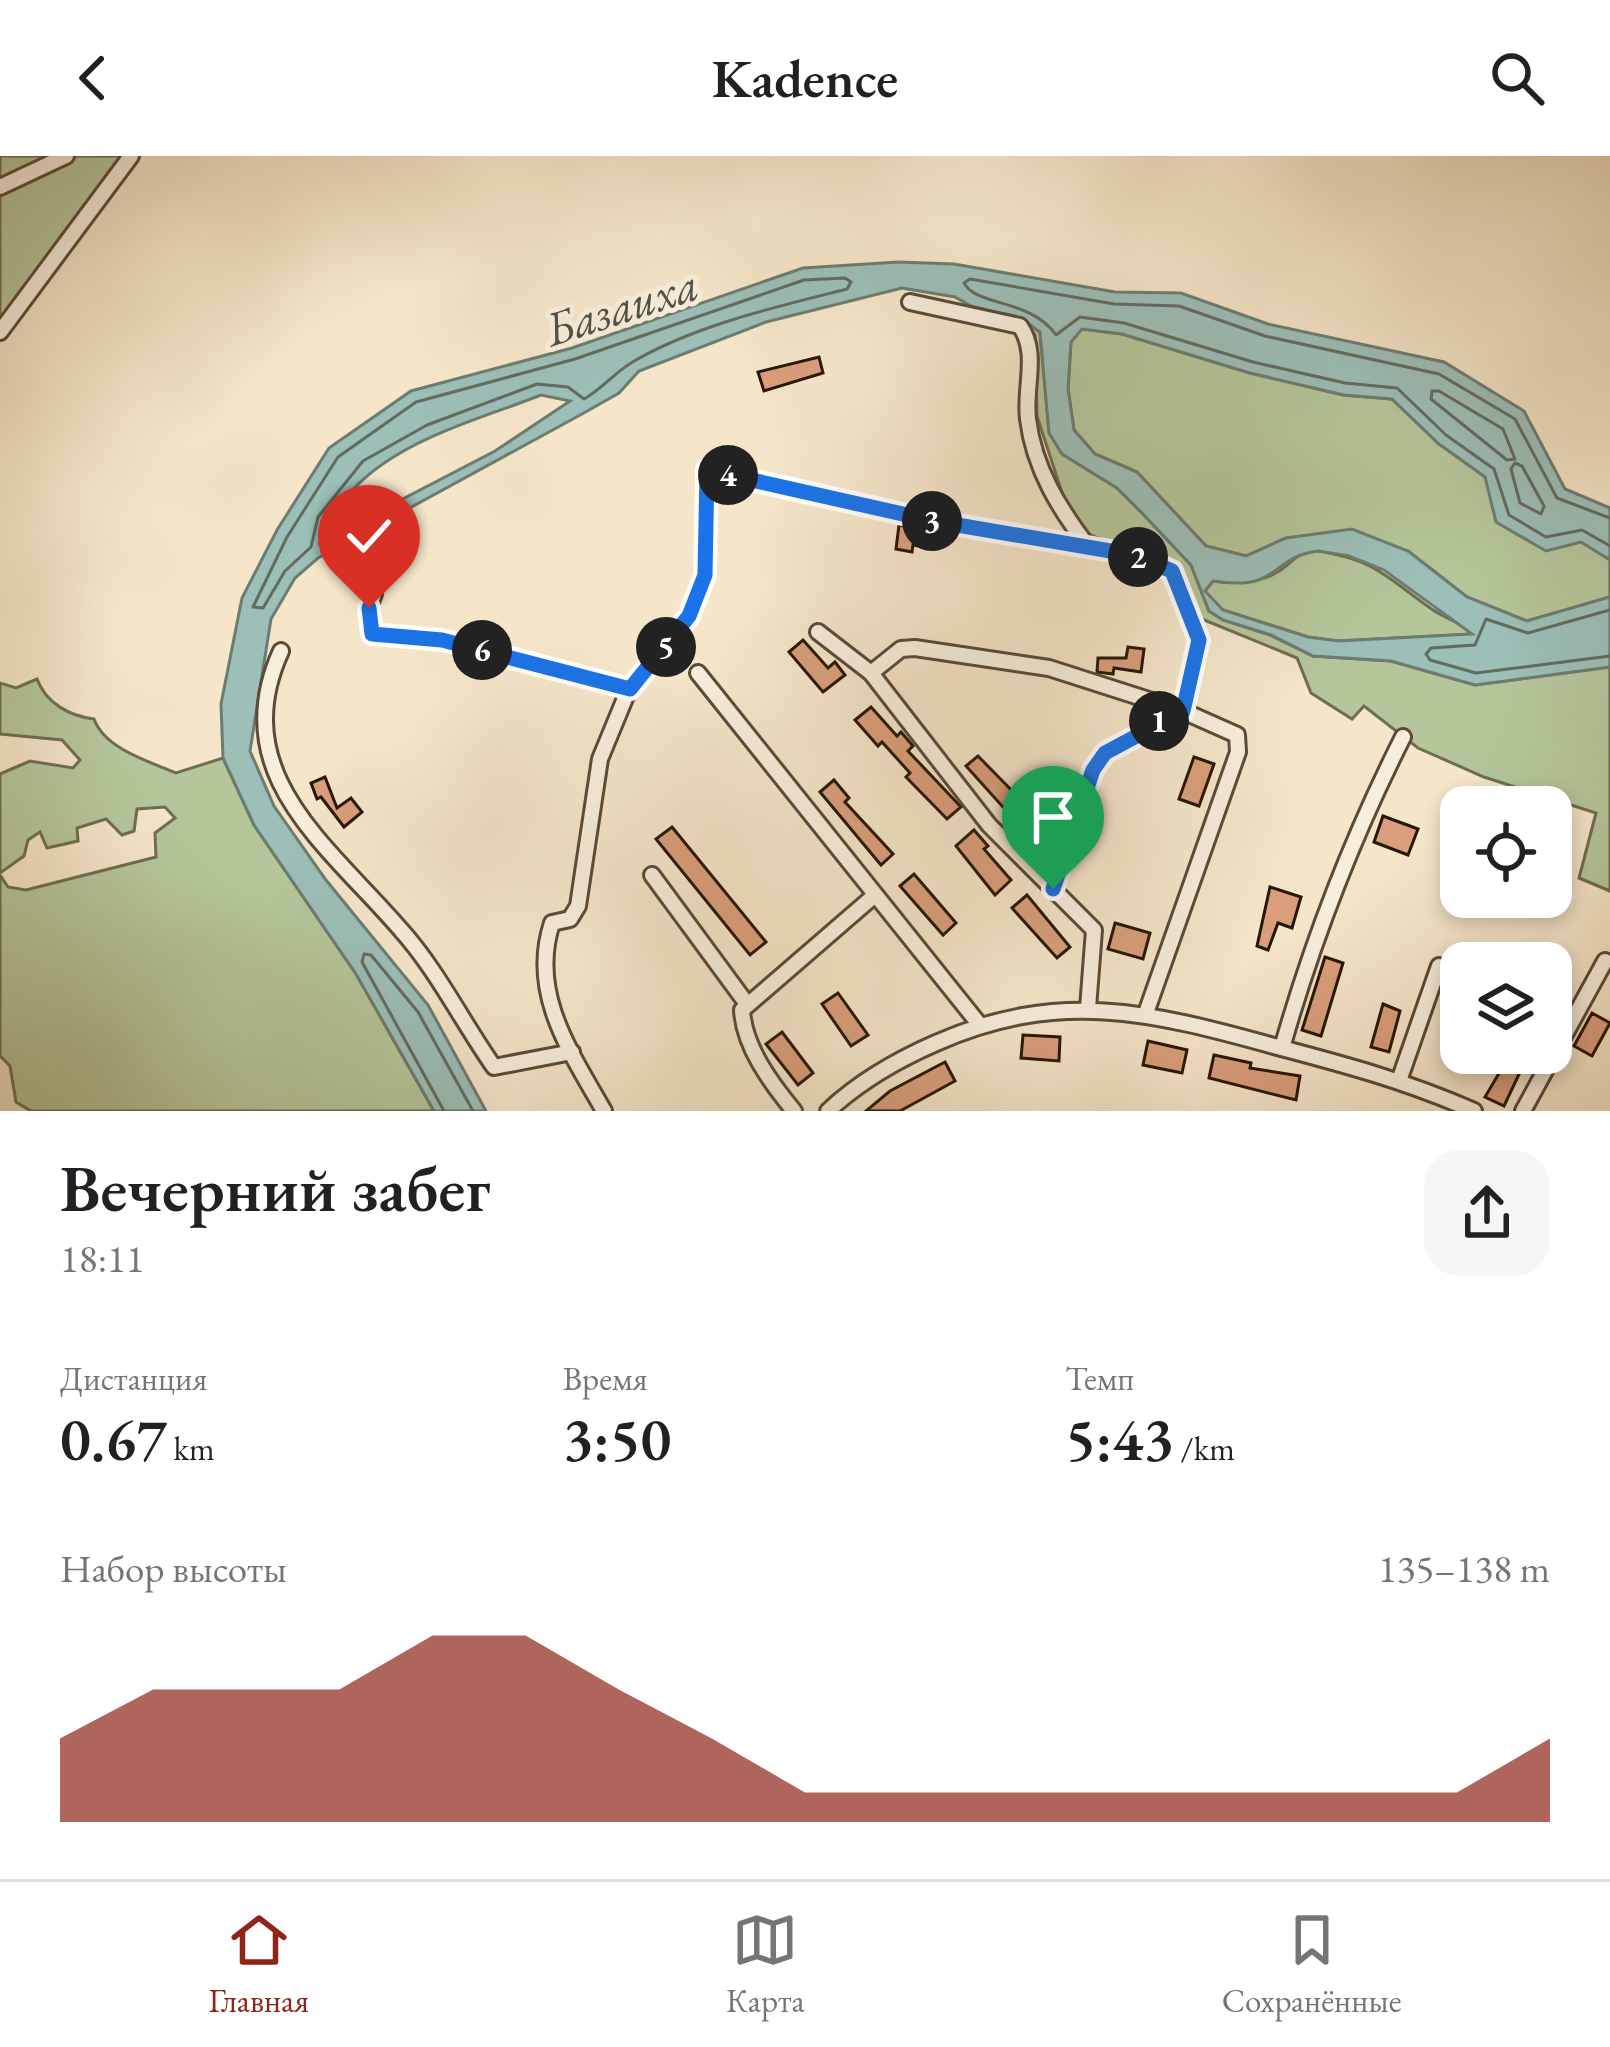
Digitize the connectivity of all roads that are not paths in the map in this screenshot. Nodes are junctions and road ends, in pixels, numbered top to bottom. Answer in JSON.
{"nodes":[{"id":1,"x":66,"y":156,"type":"edge"},
{"id":2,"x":127,"y":157,"type":"edge"},
{"id":3,"x":0,"y":187,"type":"edge"},
{"id":4,"x":910,"y":302,"type":"dead end"},
{"id":5,"x":0,"y":332,"type":"edge"},
{"id":6,"x":1090,"y":549,"type":"junction"},
{"id":7,"x":374,"y":594,"type":"dead end"},
{"id":8,"x":818,"y":632,"type":"dead end"},
{"id":9,"x":281,"y":651,"type":"dead end"},
{"id":10,"x":698,"y":673,"type":"dead end"},
{"id":11,"x":872,"y":673,"type":"junction"},
{"id":12,"x":630,"y":689,"type":"junction"},
{"id":13,"x":1183,"y":711,"type":"junction"},
{"id":14,"x":1402,"y":737,"type":"dead end"},
{"id":15,"x":652,"y":875,"type":"dead end"},
{"id":16,"x":1053,"y":889,"type":"junction"},
{"id":17,"x":875,"y":895,"type":"junction"},
{"id":18,"x":1605,"y":961,"type":"dead end"},
{"id":19,"x":1439,"y":966,"type":"dead end"},
{"id":20,"x":747,"y":1004,"type":"junction"},
{"id":21,"x":1088,"y":1008,"type":"junction"},
{"id":22,"x":1146,"y":1013,"type":"junction"},
{"id":23,"x":979,"y":1024,"type":"junction"},
{"id":24,"x":1282,"y":1048,"type":"junction"},
{"id":25,"x":572,"y":1052,"type":"junction"},
{"id":26,"x":1400,"y":1078,"type":"junction"},
{"id":27,"x":604,"y":1111,"type":"edge"},
{"id":28,"x":794,"y":1111,"type":"edge"},
{"id":29,"x":828,"y":1111,"type":"edge"},
{"id":30,"x":1474,"y":1111,"type":"edge"},
{"id":31,"x":1523,"y":1111,"type":"edge"}],
"edges":[{"from":1,"to":3,"type":"street"},
{"from":2,"to":5,"type":"street"},
{"from":4,"to":6,"type":"street"},
{"from":6,"to":12,"type":"street"},
{"from":6,"to":13,"type":"street"},
{"from":7,"to":12,"type":"street"},
{"from":8,"to":11,"type":"street"},
{"from":9,"to":25,"type":"street"},
{"from":10,"to":17,"type":"street"},
{"from":11,"to":13,"type":"street"},
{"from":11,"to":16,"type":"street"},
{"from":12,"to":25,"type":"street"},
{"from":13,"to":16,"type":"street"},
{"from":13,"to":22,"type":"street"},
{"from":14,"to":24,"type":"street"},
{"from":15,"to":20,"type":"street"},
{"from":16,"to":21,"type":"street"},
{"from":17,"to":20,"type":"street"},
{"from":17,"to":23,"type":"street"},
{"from":18,"to":31,"type":"street"},
{"from":19,"to":26,"type":"street"},
{"from":20,"to":28,"type":"street"},
{"from":21,"to":22,"type":"street"},
{"from":21,"to":23,"type":"street"},
{"from":22,"to":24,"type":"street"},
{"from":23,"to":29,"type":"street"},
{"from":24,"to":26,"type":"street"},
{"from":25,"to":27,"type":"street"},
{"from":26,"to":30,"type":"street"}]}
